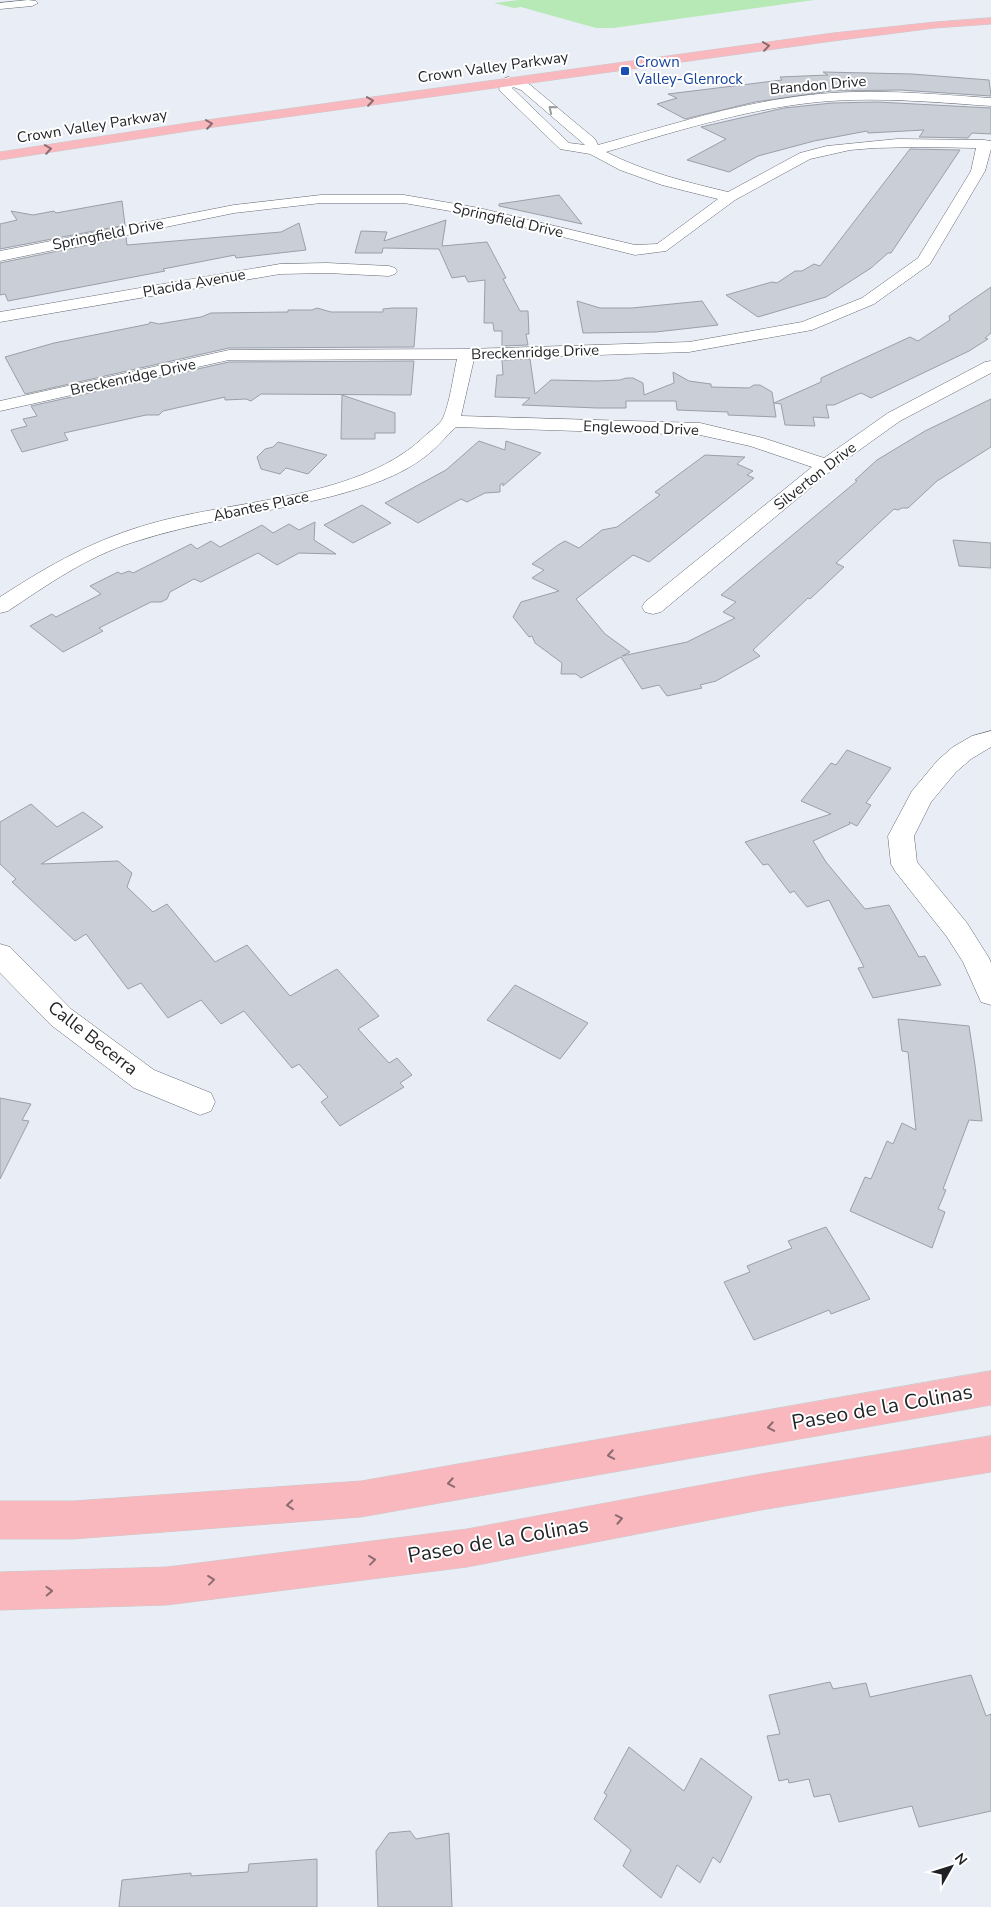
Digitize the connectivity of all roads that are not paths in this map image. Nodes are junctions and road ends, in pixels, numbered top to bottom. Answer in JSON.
{"nodes":[{"id":1,"x":32,"y":3,"type":"dead end"},
{"id":2,"x":0,"y":6,"type":"edge"},
{"id":3,"x":991,"y":12,"type":"edge"},
{"id":4,"x":991,"y":21,"type":"edge"},
{"id":5,"x":645,"y":51,"type":"junction"},
{"id":6,"x":435,"y":81,"type":"junction"},
{"id":7,"x":509,"y":81,"type":"junction"},
{"id":8,"x":991,"y":102,"type":"edge"},
{"id":9,"x":167,"y":117,"type":"dead end"},
{"id":10,"x":570,"y":124,"type":"junction"},
{"id":11,"x":545,"y":128,"type":"junction"},
{"id":12,"x":29,"y":138,"type":"dead end"},
{"id":13,"x":0,"y":143,"type":"edge"},
{"id":14,"x":988,"y":145,"type":"edge"},
{"id":15,"x":594,"y":152,"type":"junction"},
{"id":16,"x":0,"y":156,"type":"edge"},
{"id":17,"x":416,"y":184,"type":"dead end"},
{"id":18,"x":730,"y":197,"type":"junction"},
{"id":19,"x":404,"y":199,"type":"junction"},
{"id":20,"x":0,"y":256,"type":"edge"},
{"id":21,"x":389,"y":271,"type":"dead end"},
{"id":22,"x":0,"y":317,"type":"edge"},
{"id":23,"x":467,"y":354,"type":"junction"},
{"id":24,"x":991,"y":366,"type":"edge"},
{"id":25,"x":0,"y":406,"type":"edge"},
{"id":26,"x":452,"y":421,"type":"junction"},
{"id":27,"x":826,"y":465,"type":"junction"},
{"id":28,"x":0,"y":606,"type":"edge"},
{"id":29,"x":653,"y":607,"type":"dead end"},
{"id":30,"x":991,"y":738,"type":"edge"},
{"id":31,"x":0,"y":955,"type":"edge"},
{"id":32,"x":991,"y":994,"type":"edge"},
{"id":33,"x":200,"y":1102,"type":"dead end"},
{"id":34,"x":991,"y":1388,"type":"edge"},
{"id":35,"x":991,"y":1454,"type":"edge"},
{"id":36,"x":0,"y":1520,"type":"edge"},
{"id":37,"x":0,"y":1591,"type":"edge"}],
"edges":[{"from":1,"to":2,"type":"street"},
{"from":3,"to":5,"type":"main road","name":"Crown Valley Parkway"},
{"from":7,"to":4,"type":"main road","name":"Crown Valley Parkway","one_way":true},
{"from":5,"to":6,"type":"main road","name":"Crown Valley Parkway"},
{"from":5,"to":7,"type":"main road"},
{"from":6,"to":7,"type":"main road"},
{"from":6,"to":9,"type":"main road","name":"Crown Valley Parkway"},
{"from":10,"to":7,"type":"street","one_way":true},
{"from":7,"to":11,"type":"street"},
{"from":16,"to":7,"type":"main road","name":"Crown Valley Parkway","one_way":true},
{"from":8,"to":15,"type":"street","name":"Brandon Drive"},
{"from":10,"to":11,"type":"street"},
{"from":10,"to":15,"type":"street"},
{"from":11,"to":15,"type":"street"},
{"from":12,"to":13,"type":"main road","name":"Crown Valley Parkway"},
{"from":14,"to":18,"type":"street","name":"Springfield Drive"},
{"from":14,"to":23,"type":"street","name":"Breckenridge Drive"},
{"from":15,"to":18,"type":"street"},
{"from":17,"to":19,"type":"street"},
{"from":18,"to":19,"type":"street","name":"Springfield Drive"},
{"from":19,"to":20,"type":"street","name":"Springfield Drive"},
{"from":21,"to":22,"type":"street","name":"Placida Avenue"},
{"from":23,"to":25,"type":"street","name":"Breckenridge Drive"},
{"from":23,"to":26,"type":"street"},
{"from":24,"to":27,"type":"street","name":"Silverton Drive"},
{"from":26,"to":27,"type":"street","name":"Englewood Drive"},
{"from":26,"to":28,"type":"street","name":"Abantes Place"},
{"from":27,"to":29,"type":"street","name":"Silverton Drive"},
{"from":30,"to":32,"type":"street"},
{"from":31,"to":33,"type":"street","name":"Calle Becerra"},
{"from":34,"to":36,"type":"main road","name":"Paseo de la Colinas","one_way":true},
{"from":37,"to":35,"type":"main road","name":"Paseo de la Colinas","one_way":true}]}
